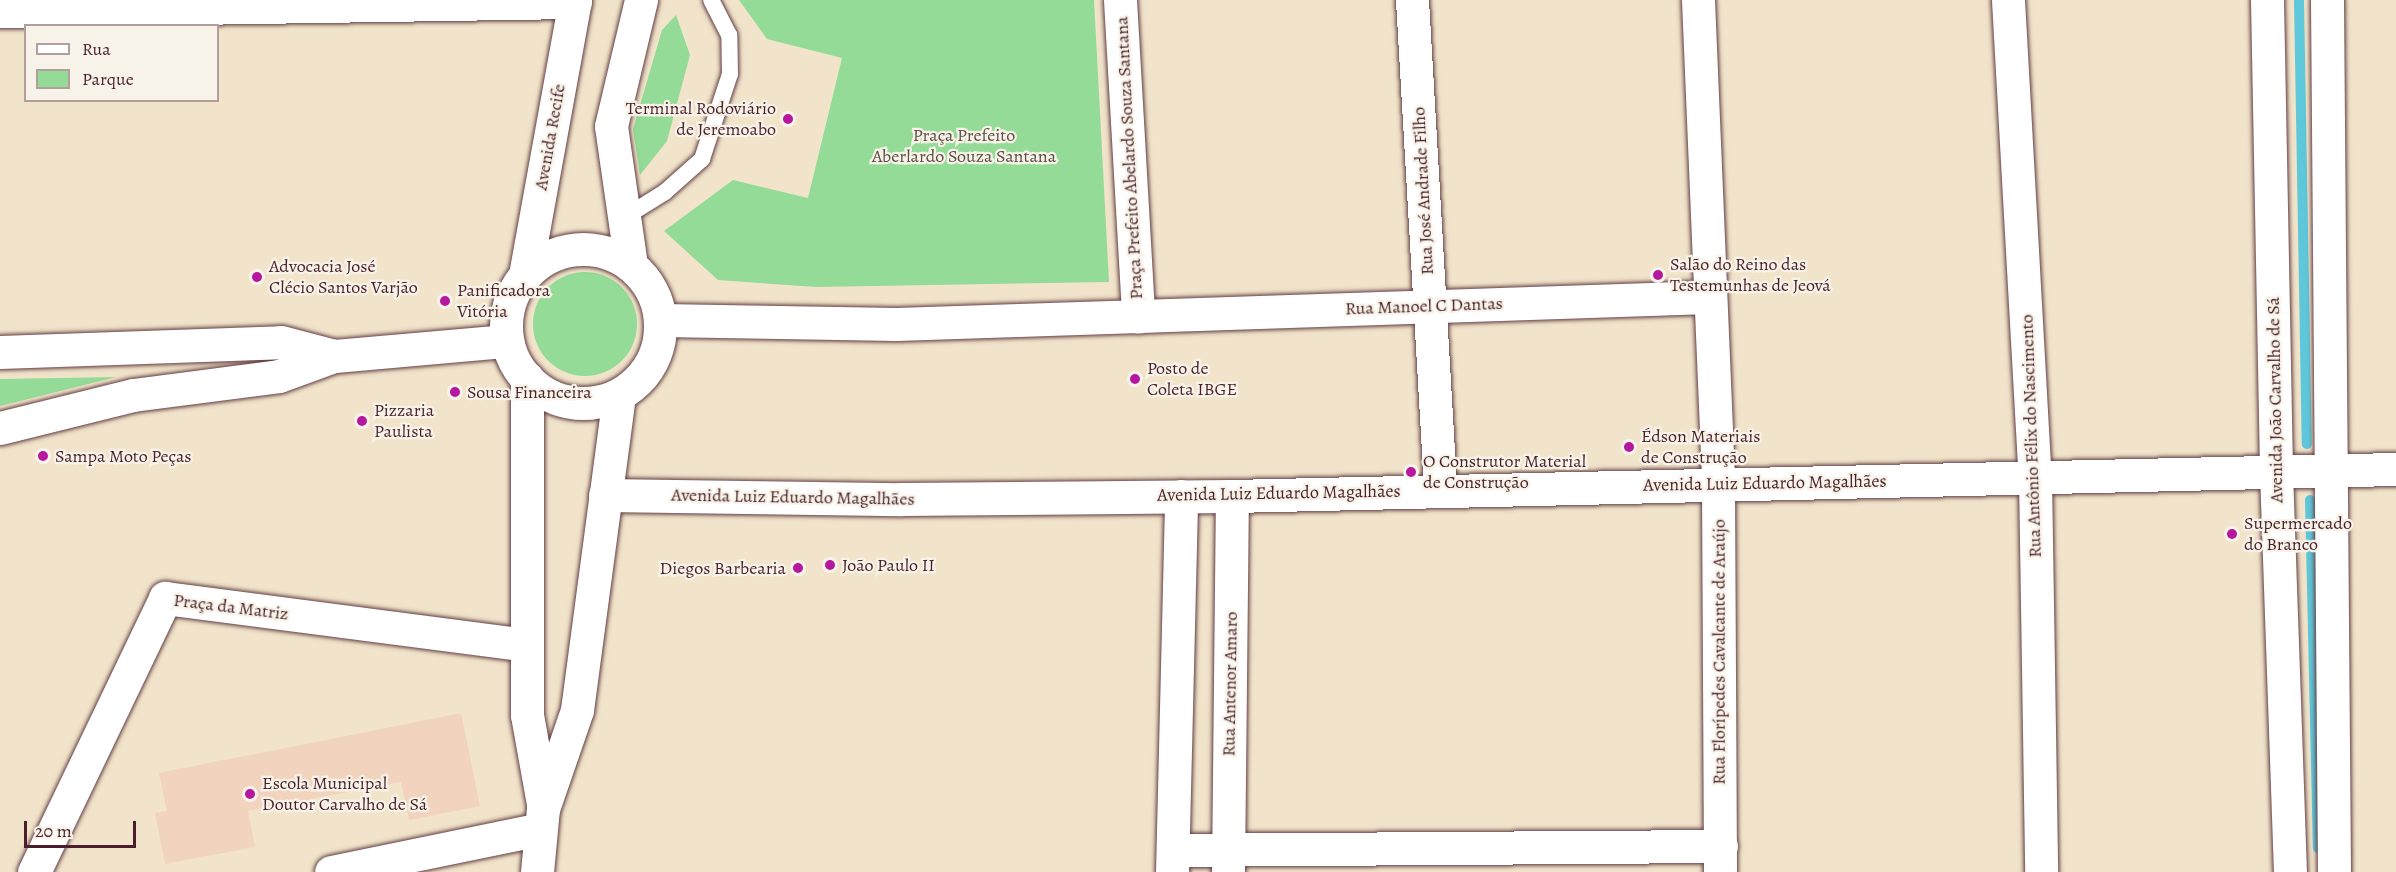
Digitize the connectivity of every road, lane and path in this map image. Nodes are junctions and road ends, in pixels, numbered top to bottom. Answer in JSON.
{"nodes":[{"id":1,"x":641,"y":0,"type":"edge"},
{"id":2,"x":711,"y":0,"type":"edge"},
{"id":3,"x":1120,"y":0,"type":"edge"},
{"id":4,"x":1412,"y":0,"type":"edge"},
{"id":5,"x":1698,"y":0,"type":"edge"},
{"id":6,"x":2008,"y":0,"type":"edge"},
{"id":7,"x":2267,"y":0,"type":"edge"},
{"id":8,"x":2327,"y":0,"type":"edge"},
{"id":9,"x":575,"y":1,"type":"edge"},
{"id":10,"x":0,"y":11,"type":"edge"},
{"id":11,"x":625,"y":217,"type":"junction"},
{"id":12,"x":631,"y":265,"type":"junction"},
{"id":13,"x":525,"y":275,"type":"junction"},
{"id":14,"x":1710,"y":297,"type":"junction"},
{"id":15,"x":1429,"y":305,"type":"junction"},
{"id":16,"x":1138,"y":316,"type":"junction"},
{"id":17,"x":661,"y":320,"type":"junction"},
{"id":18,"x":507,"y":341,"type":"junction"},
{"id":19,"x":0,"y":352,"type":"edge"},
{"id":20,"x":334,"y":356,"type":"junction"},
{"id":21,"x":526,"y":378,"type":"junction"},
{"id":22,"x":619,"y":395,"type":"junction"},
{"id":23,"x":0,"y":428,"type":"edge"},
{"id":24,"x":2396,"y":469,"type":"edge"},
{"id":25,"x":2331,"y":471,"type":"junction"},
{"id":26,"x":2276,"y":472,"type":"junction"},
{"id":27,"x":2035,"y":477,"type":"junction"},
{"id":28,"x":1718,"y":485,"type":"junction"},
{"id":29,"x":1440,"y":489,"type":"junction"},
{"id":30,"x":605,"y":495,"type":"junction"},
{"id":31,"x":1181,"y":496,"type":"junction"},
{"id":32,"x":1232,"y":496,"type":"junction"},
{"id":33,"x":526,"y":645,"type":"junction"},
{"id":34,"x":542,"y":819,"type":"junction"},
{"id":35,"x":1720,"y":859,"type":"edge"},
{"id":36,"x":1172,"y":861,"type":"edge"},
{"id":37,"x":1228,"y":861,"type":"edge"},
{"id":38,"x":34,"y":872,"type":"edge"},
{"id":39,"x":332,"y":872,"type":"edge"},
{"id":40,"x":537,"y":872,"type":"edge"},
{"id":41,"x":2041,"y":872,"type":"edge"},
{"id":42,"x":2290,"y":872,"type":"edge"},
{"id":43,"x":2334,"y":872,"type":"edge"}],
"edges":[{"from":1,"to":11,"type":"street"},
{"from":2,"to":11,"type":"lane"},
{"from":3,"to":16,"type":"street","name":"Praça Prefeito Abelardo Souza Santana"},
{"from":4,"to":15,"type":"street","name":"Rua José Andrade Filho"},
{"from":5,"to":14,"type":"street","name":"Rua Florípedes Cavalcante de Araújo"},
{"from":6,"to":27,"type":"street","name":"Rua Antônio Félix do Nascimento"},
{"from":7,"to":26,"type":"street","name":"Avenida João Carvalho de Sá"},
{"from":8,"to":25,"type":"street"},
{"from":9,"to":10,"type":"street"},
{"from":9,"to":13,"type":"street","name":"Avenida Recife"},
{"from":11,"to":12,"type":"street"},
{"from":12,"to":13,"type":"street"},
{"from":12,"to":17,"type":"street"},
{"from":13,"to":18,"type":"street"},
{"from":14,"to":15,"type":"street","name":"Rua Manoel C Dantas"},
{"from":14,"to":28,"type":"street","name":"Rua Florípedes Cavalcante de Araújo"},
{"from":15,"to":16,"type":"street","name":"Rua Manoel C Dantas"},
{"from":15,"to":29,"type":"street","name":"Rua José Andrade Filho"},
{"from":16,"to":17,"type":"street"},
{"from":17,"to":22,"type":"street"},
{"from":18,"to":20,"type":"street"},
{"from":18,"to":21,"type":"street"},
{"from":19,"to":20,"type":"street"},
{"from":20,"to":23,"type":"street"},
{"from":21,"to":22,"type":"street"},
{"from":21,"to":33,"type":"street"},
{"from":22,"to":30,"type":"street"},
{"from":24,"to":25,"type":"street"},
{"from":25,"to":26,"type":"street","name":"Avenida Luiz Eduardo Magalhães"},
{"from":25,"to":43,"type":"street"},
{"from":26,"to":27,"type":"street","name":"Avenida Luiz Eduardo Magalhães"},
{"from":26,"to":42,"type":"street","name":"Avenida João Carvalho de Sá"},
{"from":27,"to":28,"type":"street","name":"Avenida Luiz Eduardo Magalhães"},
{"from":27,"to":41,"type":"street","name":"Rua Antônio Félix do Nascimento"},
{"from":28,"to":29,"type":"street","name":"Avenida Luiz Eduardo Magalhães"},
{"from":28,"to":35,"type":"street","name":"Rua Florípedes Cavalcante de Araújo"},
{"from":29,"to":32,"type":"street","name":"Avenida Luiz Eduardo Magalhães"},
{"from":30,"to":31,"type":"street","name":"Avenida Luiz Eduardo Magalhães"},
{"from":30,"to":34,"type":"street"},
{"from":31,"to":32,"type":"street","name":"Avenida Luiz Eduardo Magalhães"},
{"from":31,"to":36,"type":"street"},
{"from":32,"to":37,"type":"street","name":"Rua Antenor Amaro"},
{"from":33,"to":34,"type":"street"},
{"from":33,"to":38,"type":"street","name":"Praça da Matriz"},
{"from":34,"to":39,"type":"street"},
{"from":34,"to":40,"type":"street"},
{"from":35,"to":37,"type":"street"},
{"from":36,"to":37,"type":"street"}]}
